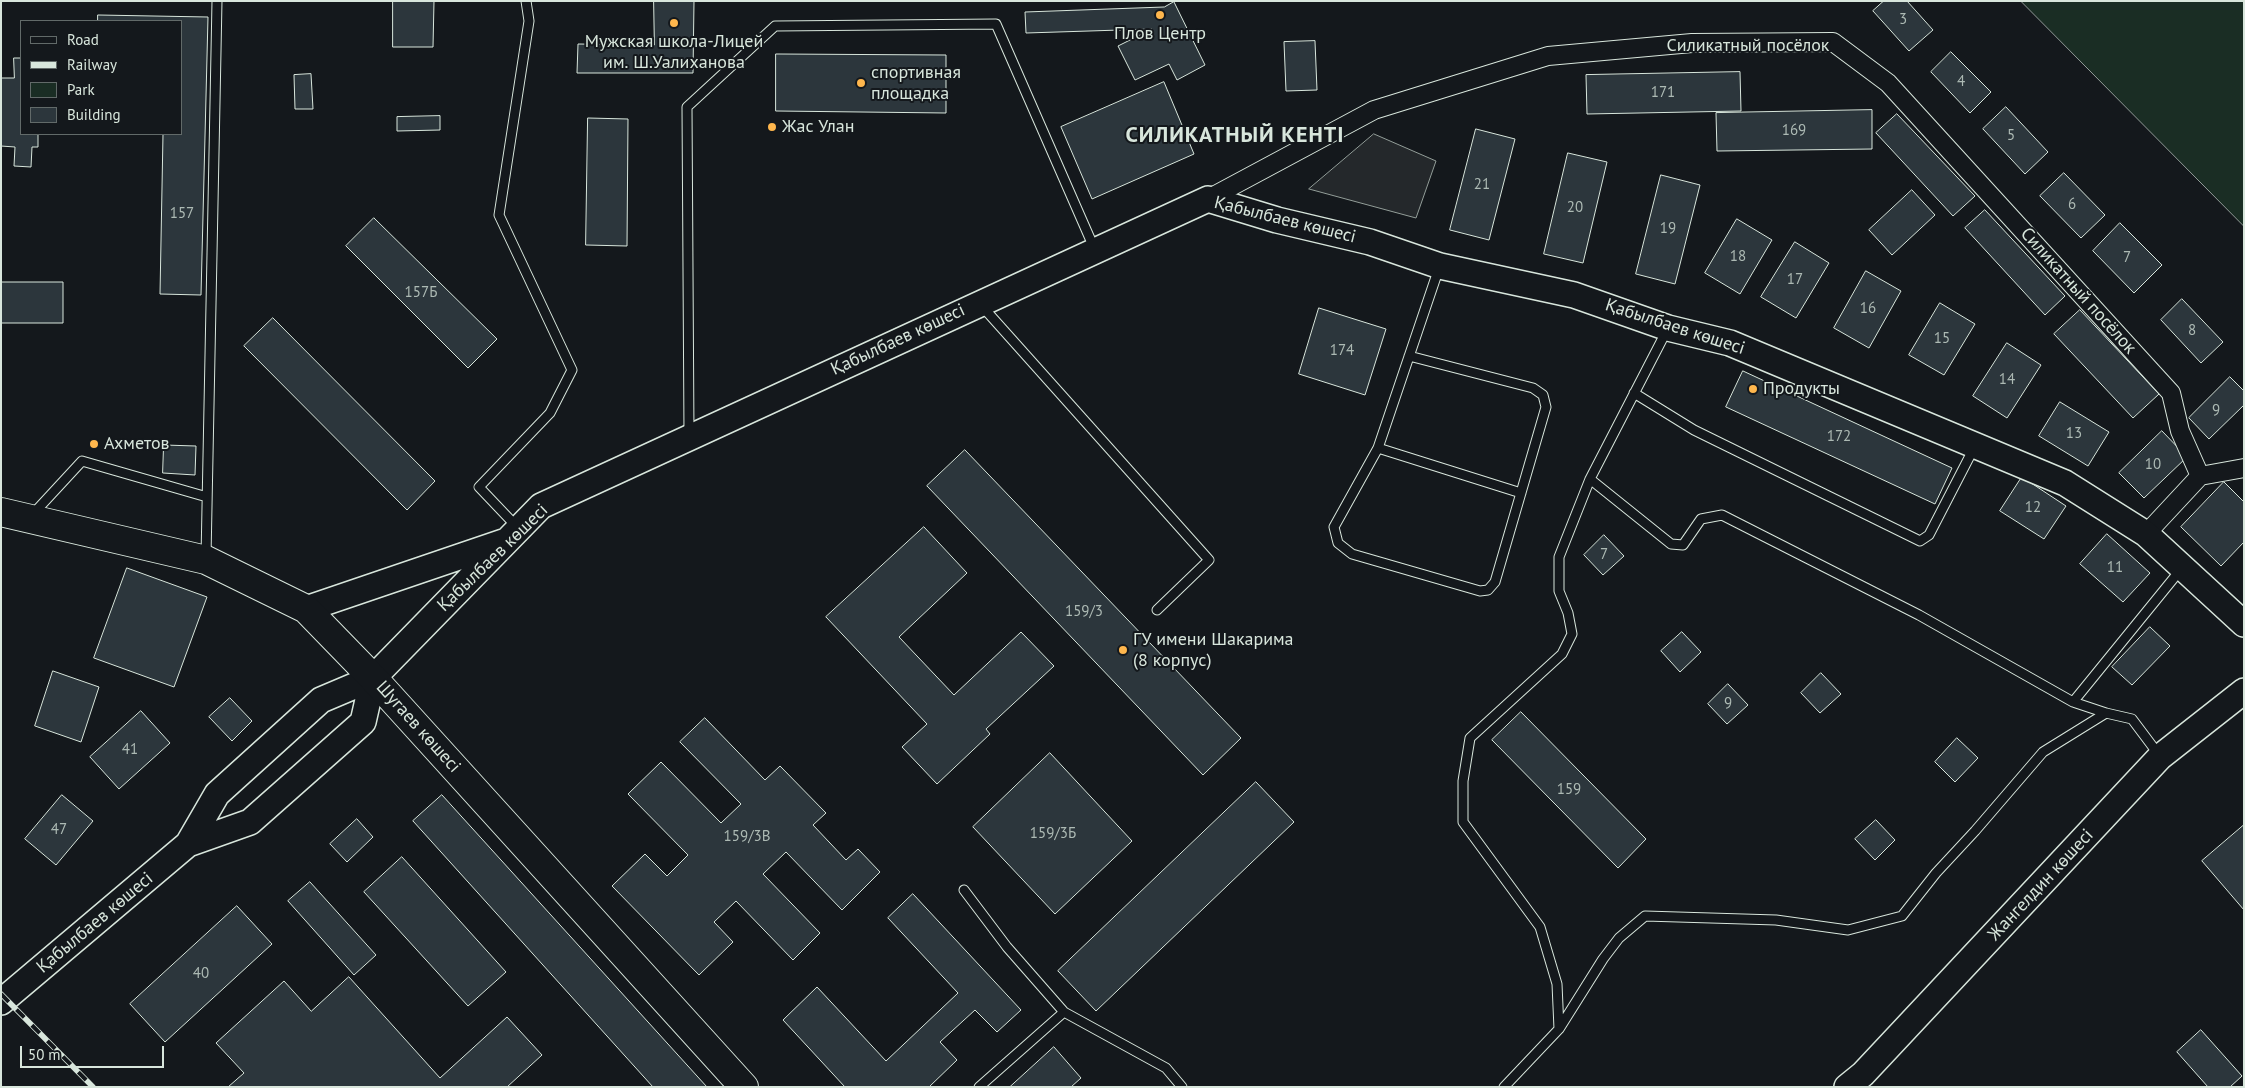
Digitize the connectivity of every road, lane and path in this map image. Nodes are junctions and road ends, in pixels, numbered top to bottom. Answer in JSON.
{"nodes":[{"id":1,"x":217,"y":1,"type":"edge"},
{"id":2,"x":526,"y":1,"type":"edge"},
{"id":3,"x":1208,"y":199,"type":"junction"},
{"id":4,"x":1095,"y":250,"type":"junction"},
{"id":5,"x":1440,"y":266,"type":"junction"},
{"id":6,"x":979,"y":303,"type":"junction"},
{"id":7,"x":1668,"y":328,"type":"junction"},
{"id":8,"x":1409,"y":356,"type":"junction"},
{"id":9,"x":1634,"y":393,"type":"junction"},
{"id":10,"x":689,"y":437,"type":"junction"},
{"id":11,"x":1975,"y":446,"type":"junction"},
{"id":12,"x":1378,"y":448,"type":"junction"},
{"id":13,"x":2244,"y":468,"type":"edge"},
{"id":14,"x":2200,"y":476,"type":"junction"},
{"id":15,"x":1590,"y":479,"type":"junction"},
{"id":16,"x":1521,"y":493,"type":"junction"},
{"id":17,"x":207,"y":497,"type":"junction"},
{"id":18,"x":1,"y":512,"type":"edge"},
{"id":19,"x":29,"y":518,"type":"junction"},
{"id":20,"x":514,"y":534,"type":"junction"},
{"id":21,"x":2146,"y":534,"type":"junction"},
{"id":22,"x":206,"y":560,"type":"junction"},
{"id":23,"x":2182,"y":568,"type":"junction"},
{"id":24,"x":306,"y":609,"type":"junction"},
{"id":25,"x":1157,"y":610,"type":"dead end"},
{"id":26,"x":2244,"y":624,"type":"edge"},
{"id":27,"x":374,"y":678,"type":"junction"},
{"id":28,"x":2244,"y":691,"type":"edge"},
{"id":29,"x":2073,"y":702,"type":"junction"},
{"id":30,"x":2106,"y":713,"type":"junction"},
{"id":31,"x":2160,"y":758,"type":"junction"},
{"id":32,"x":188,"y":844,"type":"junction"},
{"id":33,"x":964,"y":890,"type":"dead end"},
{"id":34,"x":1,"y":1002,"type":"edge"},
{"id":35,"x":1064,"y":1012,"type":"junction"},
{"id":36,"x":1559,"y":1029,"type":"junction"},
{"id":37,"x":744,"y":1087,"type":"edge"},
{"id":38,"x":979,"y":1087,"type":"edge"},
{"id":39,"x":1182,"y":1087,"type":"edge"},
{"id":40,"x":1504,"y":1087,"type":"edge"},
{"id":41,"x":1847,"y":1087,"type":"edge"}],
"edges":[{"from":1,"to":17,"type":"lane"},
{"from":2,"to":20,"type":"lane"},
{"from":3,"to":4,"type":"main road","name":"Қабылбаев көшесі"},
{"from":3,"to":5,"type":"main road","name":"Қабылбаев көшесі"},
{"from":3,"to":14,"type":"street","name":"Силикатный посёлок"},
{"from":4,"to":6,"type":"main road","name":"Қабылбаев көшесі"},
{"from":4,"to":10,"type":"lane"},
{"from":5,"to":7,"type":"main road","name":"Қабылбаев көшесі"},
{"from":5,"to":8,"type":"lane"},
{"from":6,"to":10,"type":"main road","name":"Қабылбаев көшесі"},
{"from":6,"to":25,"type":"lane"},
{"from":7,"to":9,"type":"lane"},
{"from":7,"to":11,"type":"main road","name":"Қабылбаев көшесі"},
{"from":8,"to":12,"type":"lane"},
{"from":8,"to":16,"type":"lane"},
{"from":9,"to":11,"type":"lane"},
{"from":9,"to":15,"type":"lane"},
{"from":10,"to":20,"type":"main road","name":"Қабылбаев көшесі"},
{"from":11,"to":21,"type":"main road","name":"Қабылбаев көшесі"},
{"from":12,"to":16,"type":"lane"},
{"from":12,"to":16,"type":"lane"},
{"from":13,"to":14,"type":"street"},
{"from":14,"to":21,"type":"street"},
{"from":15,"to":29,"type":"lane"},
{"from":15,"to":36,"type":"lane"},
{"from":17,"to":19,"type":"lane"},
{"from":17,"to":22,"type":"lane"},
{"from":18,"to":19,"type":"highway","name":"Шугаев көшесі"},
{"from":19,"to":22,"type":"highway","name":"Шугаев көшесі"},
{"from":20,"to":24,"type":"main road"},
{"from":20,"to":27,"type":"main road","name":"Қабылбаев көшесі"},
{"from":21,"to":23,"type":"main road","name":"Қабылбаев көшесі"},
{"from":22,"to":24,"type":"highway","name":"Шугаев көшесі"},
{"from":23,"to":26,"type":"main road","name":"Қабылбаев көшесі"},
{"from":23,"to":29,"type":"lane"},
{"from":24,"to":27,"type":"highway","name":"Шугаев көшесі"},
{"from":27,"to":32,"type":"main road","name":"Қабылбаев көшесі"},
{"from":27,"to":32,"type":"main road","name":"Қабылбаев көшесі"},
{"from":27,"to":37,"type":"highway","name":"Шугаев көшесі"},
{"from":28,"to":31,"type":"main road","name":"Жангелдин көшесі"},
{"from":29,"to":30,"type":"lane"},
{"from":30,"to":31,"type":"lane"},
{"from":30,"to":36,"type":"lane"},
{"from":31,"to":41,"type":"main road","name":"Жангелдин көшесі"},
{"from":32,"to":34,"type":"main road","name":"Қабылбаев көшесі"},
{"from":33,"to":35,"type":"lane"},
{"from":35,"to":38,"type":"lane"},
{"from":35,"to":39,"type":"lane"},
{"from":36,"to":40,"type":"lane"}]}
